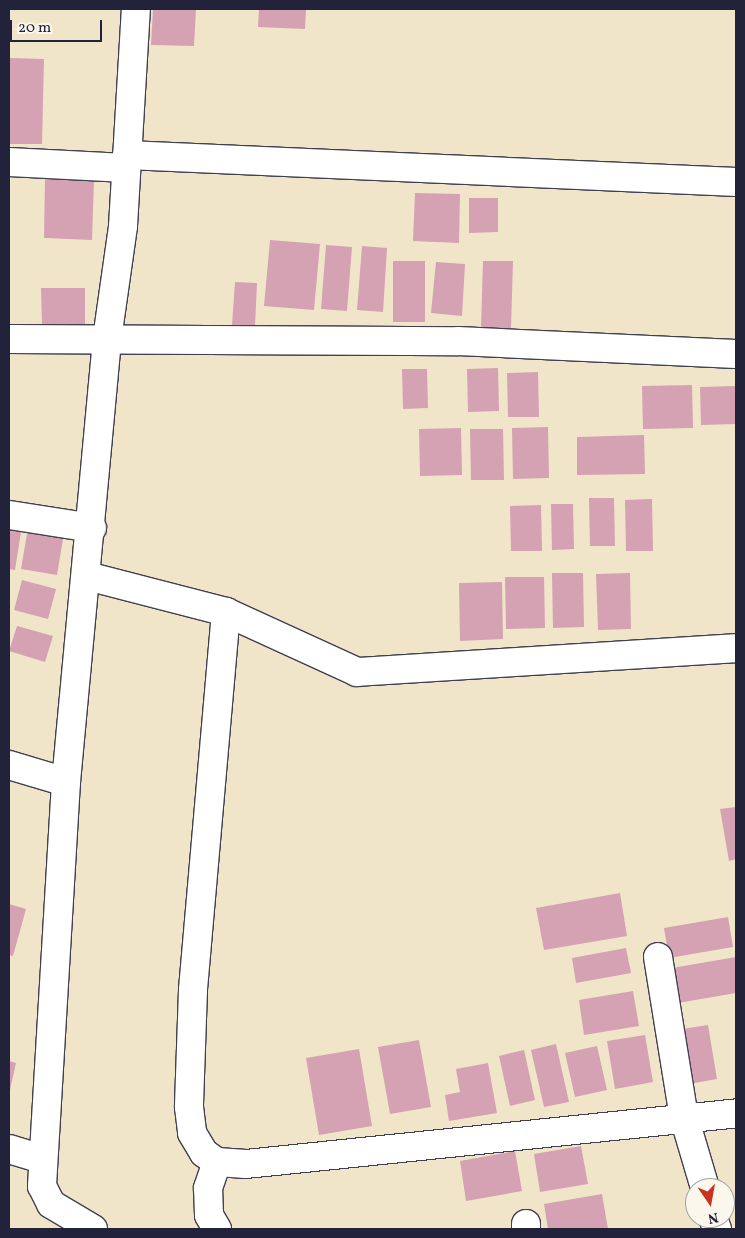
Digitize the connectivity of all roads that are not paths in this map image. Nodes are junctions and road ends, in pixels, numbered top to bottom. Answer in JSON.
{"nodes":[{"id":1,"x":136,"y":9,"type":"edge"},
{"id":2,"x":127,"y":161,"type":"junction"},
{"id":3,"x":9,"y":162,"type":"edge"},
{"id":4,"x":736,"y":182,"type":"edge"},
{"id":5,"x":9,"y":339,"type":"edge"},
{"id":6,"x":107,"y":339,"type":"junction"},
{"id":7,"x":736,"y":354,"type":"edge"},
{"id":8,"x":9,"y":515,"type":"edge"},
{"id":9,"x":92,"y":528,"type":"junction"},
{"id":10,"x":87,"y":576,"type":"junction"},
{"id":11,"x":226,"y":612,"type":"junction"},
{"id":12,"x":736,"y":648,"type":"edge"},
{"id":13,"x":9,"y":764,"type":"edge"},
{"id":14,"x":66,"y":782,"type":"junction"},
{"id":15,"x":658,"y":957,"type":"dead end"},
{"id":16,"x":736,"y":1113,"type":"edge"},
{"id":17,"x":684,"y":1118,"type":"junction"},
{"id":18,"x":9,"y":1149,"type":"edge"},
{"id":19,"x":41,"y":1159,"type":"junction"},
{"id":20,"x":218,"y":1162,"type":"junction"},
{"id":21,"x":702,"y":1178,"type":"edge"},
{"id":22,"x":93,"y":1229,"type":"edge"},
{"id":23,"x":217,"y":1229,"type":"edge"}],
"edges":[{"from":1,"to":2,"type":"street"},
{"from":2,"to":3,"type":"street"},
{"from":2,"to":4,"type":"street"},
{"from":2,"to":6,"type":"street"},
{"from":5,"to":6,"type":"street"},
{"from":6,"to":7,"type":"street"},
{"from":6,"to":9,"type":"street"},
{"from":8,"to":9,"type":"street"},
{"from":9,"to":10,"type":"street"},
{"from":10,"to":11,"type":"street"},
{"from":10,"to":14,"type":"street"},
{"from":11,"to":12,"type":"street"},
{"from":11,"to":20,"type":"street"},
{"from":13,"to":14,"type":"street"},
{"from":14,"to":19,"type":"street"},
{"from":15,"to":17,"type":"street"},
{"from":16,"to":17,"type":"street"},
{"from":17,"to":20,"type":"street"},
{"from":17,"to":21,"type":"street"},
{"from":18,"to":19,"type":"street"},
{"from":19,"to":22,"type":"street"},
{"from":20,"to":23,"type":"street"}]}
